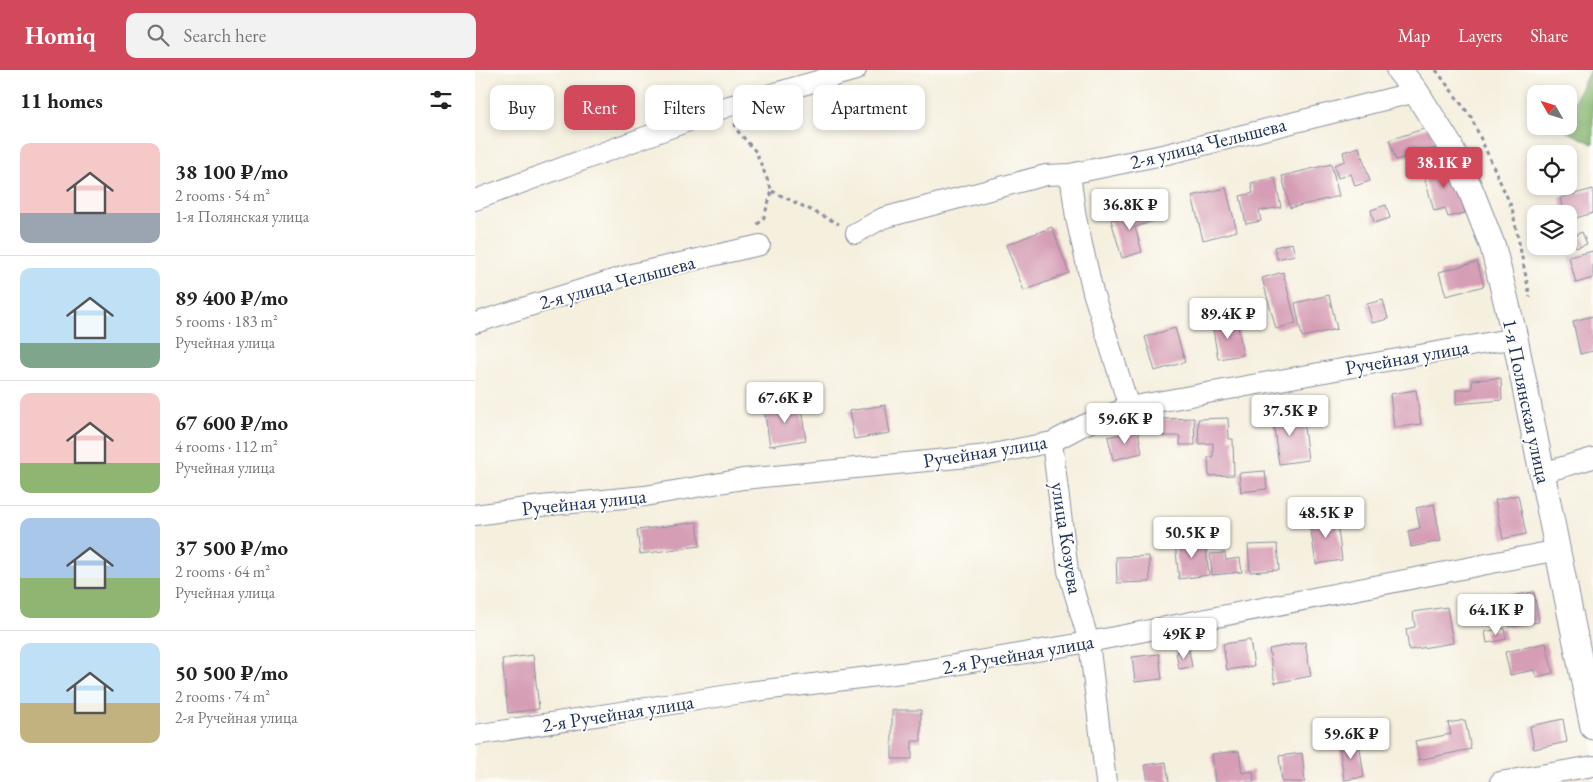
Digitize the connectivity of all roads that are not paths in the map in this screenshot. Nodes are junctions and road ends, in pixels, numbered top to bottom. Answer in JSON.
{"nodes":[{"id":1,"x":856,"y":70,"type":"edge"},
{"id":2,"x":1399,"y":70,"type":"edge"},
{"id":3,"x":1416,"y":92,"type":"junction"},
{"id":4,"x":1070,"y":174,"type":"junction"},
{"id":5,"x":475,"y":200,"type":"edge"},
{"id":6,"x":856,"y":233,"type":"road end"},
{"id":7,"x":754,"y":238,"type":"road end"},
{"id":8,"x":475,"y":323,"type":"edge"},
{"id":9,"x":1515,"y":338,"type":"junction"},
{"id":10,"x":1129,"y":407,"type":"junction"},
{"id":11,"x":1053,"y":442,"type":"junction"},
{"id":12,"x":1593,"y":458,"type":"edge"},
{"id":13,"x":1542,"y":473,"type":"junction"},
{"id":14,"x":475,"y":514,"type":"edge"},
{"id":15,"x":1558,"y":550,"type":"junction"},
{"id":16,"x":1089,"y":642,"type":"junction"},
{"id":17,"x":1593,"y":727,"type":"edge"},
{"id":18,"x":475,"y":735,"type":"edge"},
{"id":19,"x":1593,"y":766,"type":"edge"},
{"id":20,"x":1107,"y":782,"type":"edge"},
{"id":21,"x":1500,"y":782,"type":"edge"}],
"edges":[{"from":1,"to":5,"type":"street"},
{"from":2,"to":3,"type":"street","name":"1-я Полянская улица"},
{"from":3,"to":4,"type":"street","name":"2-я улица Челышева"},
{"from":3,"to":9,"type":"street","name":"1-я Полянская улица"},
{"from":4,"to":6,"type":"street","name":"2-я улица Челышева"},
{"from":4,"to":10,"type":"street"},
{"from":7,"to":8,"type":"street","name":"2-я улица Челышева"},
{"from":9,"to":10,"type":"street","name":"Ручейная улица"},
{"from":9,"to":13,"type":"street","name":"1-я Полянская улица"},
{"from":10,"to":11,"type":"street","name":"Ручейная улица"},
{"from":11,"to":14,"type":"street","name":"Ручейная улица"},
{"from":11,"to":16,"type":"street","name":"улица Козуева"},
{"from":12,"to":13,"type":"street"},
{"from":13,"to":15,"type":"street","name":"1-я Полянская улица"},
{"from":15,"to":16,"type":"street","name":"2-я Ручейная улица"},
{"from":15,"to":17,"type":"street","name":"1-я Полянская улица"},
{"from":16,"to":18,"type":"street","name":"2-я Ручейная улица"},
{"from":16,"to":20,"type":"street","name":"улица Козуева"},
{"from":19,"to":21,"type":"street"}]}
